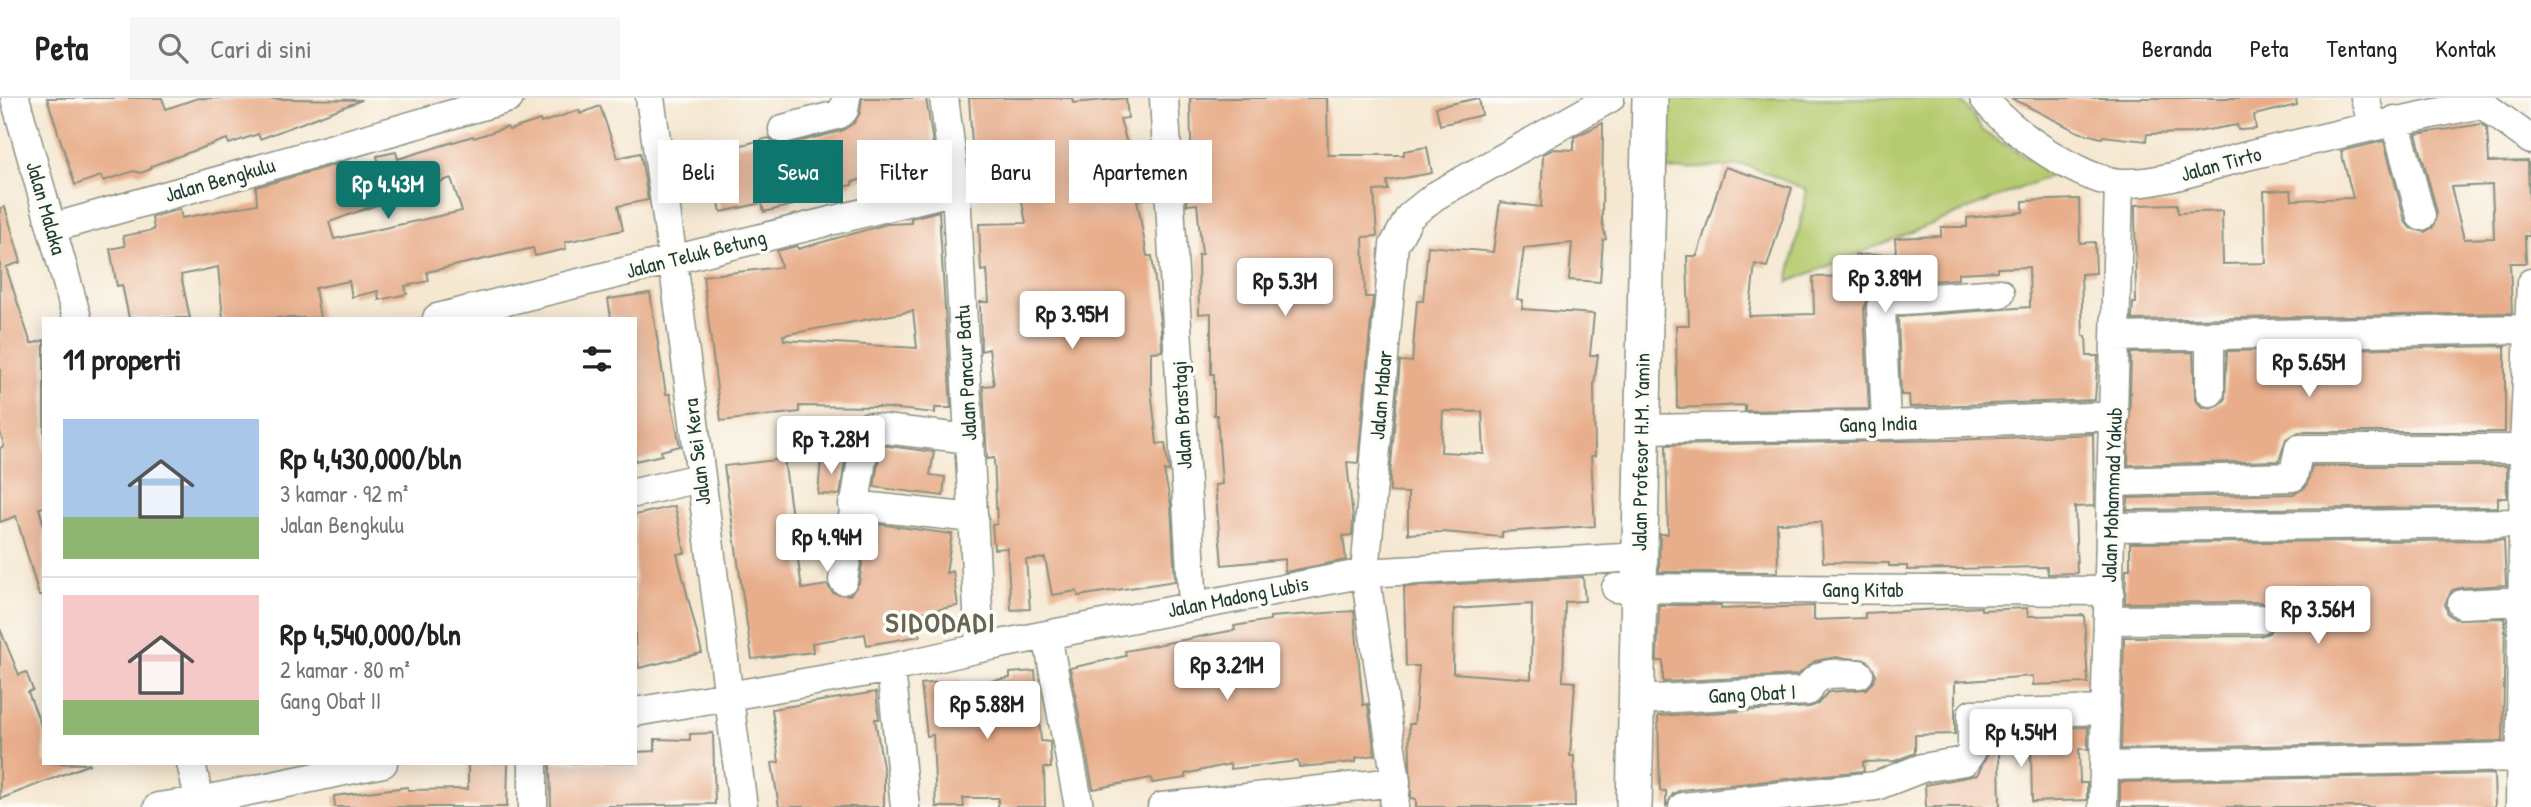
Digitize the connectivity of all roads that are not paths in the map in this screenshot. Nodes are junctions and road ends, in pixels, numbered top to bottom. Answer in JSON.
{"nodes":[{"id":1,"x":15,"y":98,"type":"edge"},
{"id":2,"x":509,"y":98,"type":"edge"},
{"id":3,"x":650,"y":98,"type":"edge"},
{"id":4,"x":846,"y":98,"type":"edge"},
{"id":5,"x":944,"y":98,"type":"edge"},
{"id":6,"x":1164,"y":98,"type":"edge"},
{"id":7,"x":1610,"y":98,"type":"edge"},
{"id":8,"x":1629,"y":98,"type":"edge"},
{"id":9,"x":1650,"y":98,"type":"edge"},
{"id":10,"x":1984,"y":98,"type":"edge"},
{"id":11,"x":2365,"y":98,"type":"edge"},
{"id":12,"x":2481,"y":101,"type":"edge"},
{"id":13,"x":2384,"y":123,"type":"junction"},
{"id":14,"x":783,"y":129,"type":"dead end"},
{"id":15,"x":2531,"y":140,"type":"edge"},
{"id":16,"x":2119,"y":183,"type":"junction"},
{"id":17,"x":956,"y":190,"type":"junction"},
{"id":18,"x":2421,"y":216,"type":"dead end"},
{"id":19,"x":52,"y":228,"type":"junction"},
{"id":20,"x":674,"y":261,"type":"junction"},
{"id":21,"x":2531,"y":283,"type":"edge"},
{"id":22,"x":2000,"y":293,"type":"dead end"},
{"id":23,"x":77,"y":317,"type":"edge"},
{"id":24,"x":441,"y":317,"type":"edge"},
{"id":25,"x":2529,"y":318,"type":"edge"},
{"id":26,"x":2210,"y":335,"type":"junction"},
{"id":27,"x":2116,"y":337,"type":"junction"},
{"id":28,"x":2210,"y":392,"type":"dead end"},
{"id":29,"x":2528,"y":409,"type":"edge"},
{"id":30,"x":2115,"y":416,"type":"junction"},
{"id":31,"x":1886,"y":425,"type":"junction"},
{"id":32,"x":1642,"y":429,"type":"junction"},
{"id":33,"x":970,"y":439,"type":"junction"},
{"id":34,"x":2524,"y":449,"type":"junction"},
{"id":35,"x":699,"y":478,"type":"junction"},
{"id":36,"x":2112,"y":482,"type":"junction"},
{"id":37,"x":637,"y":493,"type":"edge"},
{"id":38,"x":853,"y":505,"type":"junction"},
{"id":39,"x":974,"y":518,"type":"junction"},
{"id":40,"x":2111,"y":527,"type":"junction"},
{"id":41,"x":2525,"y":527,"type":"edge"},
{"id":42,"x":1365,"y":573,"type":"junction"},
{"id":43,"x":1628,"y":573,"type":"junction"},
{"id":44,"x":843,"y":580,"type":"dead end"},
{"id":45,"x":2110,"y":591,"type":"junction"},
{"id":46,"x":2522,"y":601,"type":"junction"},
{"id":47,"x":2462,"y":604,"type":"dead end"},
{"id":48,"x":1193,"y":606,"type":"junction"},
{"id":49,"x":2260,"y":619,"type":"dead end"},
{"id":50,"x":2108,"y":620,"type":"junction"},
{"id":51,"x":1047,"y":635,"type":"junction"},
{"id":52,"x":980,"y":648,"type":"junction"},
{"id":53,"x":891,"y":668,"type":"junction"},
{"id":54,"x":1859,"y":674,"type":"dead end"},
{"id":55,"x":729,"y":695,"type":"junction"},
{"id":56,"x":1636,"y":700,"type":"junction"},
{"id":57,"x":2105,"y":710,"type":"junction"},
{"id":58,"x":637,"y":712,"type":"edge"},
{"id":59,"x":2521,"y":757,"type":"junction"},
{"id":60,"x":191,"y":765,"type":"edge"},
{"id":61,"x":374,"y":765,"type":"edge"},
{"id":62,"x":533,"y":765,"type":"edge"},
{"id":63,"x":2104,"y":766,"type":"junction"},
{"id":64,"x":1395,"y":795,"type":"edge"},
{"id":65,"x":2524,"y":795,"type":"edge"},
{"id":66,"x":201,"y":804,"type":"edge"},
{"id":67,"x":1210,"y":805,"type":"edge"},
{"id":68,"x":158,"y":807,"type":"edge"},
{"id":69,"x":533,"y":807,"type":"edge"},
{"id":70,"x":743,"y":807,"type":"edge"},
{"id":71,"x":905,"y":807,"type":"edge"},
{"id":72,"x":1079,"y":807,"type":"edge"},
{"id":73,"x":1162,"y":807,"type":"edge"},
{"id":74,"x":1613,"y":807,"type":"edge"},
{"id":75,"x":1634,"y":807,"type":"edge"},
{"id":76,"x":1683,"y":807,"type":"edge"},
{"id":77,"x":2103,"y":807,"type":"edge"}],
"edges":[{"from":1,"to":19,"type":"street","name":"Jalan Malaka"},
{"from":2,"to":19,"type":"street","name":"Jalan Bengkulu"},
{"from":3,"to":20,"type":"street","name":"Jalan Sei Kera"},
{"from":4,"to":14,"type":"street"},
{"from":5,"to":17,"type":"street","name":"Jalan Pancur Batu"},
{"from":6,"to":48,"type":"street","name":"Jalan Brastagi"},
{"from":7,"to":42,"type":"street","name":"Jalan Mabar"},
{"from":8,"to":43,"type":"main road","name":"Jalan Profesor H.M. Yamin"},
{"from":9,"to":32,"type":"main road","name":"Jalan Profesor H.M. Yamin"},
{"from":10,"to":16,"type":"street","name":"Jalan Tirto"},
{"from":11,"to":13,"type":"street"},
{"from":12,"to":13,"type":"street","name":"Jalan Tirto"},
{"from":12,"to":15,"type":"street"},
{"from":13,"to":16,"type":"street","name":"Jalan Tirto"},
{"from":13,"to":18,"type":"street"},
{"from":16,"to":27,"type":"street","name":"Jalan Mohammad Yakub"},
{"from":17,"to":20,"type":"street","name":"Jalan Teluk Betung"},
{"from":17,"to":33,"type":"street","name":"Jalan Pancur Batu"},
{"from":19,"to":23,"type":"street","name":"Jalan Malaka"},
{"from":20,"to":24,"type":"street","name":"Jalan Teluk Betung"},
{"from":20,"to":35,"type":"street","name":"Jalan Sei Kera"},
{"from":21,"to":25,"type":"street"},
{"from":22,"to":31,"type":"street"},
{"from":25,"to":26,"type":"street"},
{"from":25,"to":29,"type":"street"},
{"from":26,"to":27,"type":"street"},
{"from":26,"to":28,"type":"street"},
{"from":27,"to":30,"type":"street","name":"Jalan Mohammad Yakub"},
{"from":29,"to":34,"type":"street"},
{"from":30,"to":31,"type":"street","name":"Gang India"},
{"from":30,"to":36,"type":"street","name":"Jalan Mohammad Yakub"},
{"from":31,"to":32,"type":"street","name":"Gang India"},
{"from":32,"to":43,"type":"main road","name":"Jalan Profesor H.M. Yamin"},
{"from":33,"to":38,"type":"street"},
{"from":33,"to":39,"type":"street","name":"Jalan Pancur Batu"},
{"from":34,"to":36,"type":"street"},
{"from":34,"to":41,"type":"street"},
{"from":35,"to":37,"type":"street"},
{"from":35,"to":55,"type":"street","name":"Jalan Sei Kera"},
{"from":36,"to":40,"type":"street","name":"Jalan Mohammad Yakub"},
{"from":38,"to":39,"type":"street"},
{"from":38,"to":44,"type":"street"},
{"from":39,"to":52,"type":"street","name":"Jalan Pancur Batu"},
{"from":40,"to":41,"type":"street"},
{"from":40,"to":45,"type":"street","name":"Jalan Mohammad Yakub"},
{"from":41,"to":46,"type":"street"},
{"from":42,"to":43,"type":"street","name":"Jalan Madong Lubis"},
{"from":42,"to":48,"type":"street","name":"Jalan Madong Lubis"},
{"from":42,"to":64,"type":"street","name":"Jalan Mabar"},
{"from":43,"to":45,"type":"street","name":"Gang Kitab"},
{"from":43,"to":56,"type":"main road","name":"Jalan Profesor H.M. Yamin"},
{"from":43,"to":74,"type":"main road","name":"Jalan Profesor H.M. Yamin"},
{"from":45,"to":50,"type":"street","name":"Jalan Mohammad Yakub"},
{"from":46,"to":47,"type":"street"},
{"from":46,"to":59,"type":"street"},
{"from":48,"to":51,"type":"street","name":"Jalan Madong Lubis"},
{"from":49,"to":50,"type":"street"},
{"from":50,"to":57,"type":"street","name":"Jalan Mohammad Yakub"},
{"from":51,"to":52,"type":"street","name":"Jalan Madong Lubis"},
{"from":51,"to":72,"type":"street"},
{"from":52,"to":53,"type":"street","name":"Jalan Madong Lubis"},
{"from":53,"to":55,"type":"street","name":"Jalan Madong Lubis"},
{"from":53,"to":71,"type":"street"},
{"from":54,"to":56,"type":"street","name":"Gang Obat I"},
{"from":55,"to":58,"type":"street","name":"Jalan Madong Lubis"},
{"from":55,"to":70,"type":"street","name":"Jalan Sei Kera"},
{"from":56,"to":75,"type":"main road","name":"Jalan Profesor H.M. Yamin"},
{"from":57,"to":63,"type":"street","name":"Jalan Mohammad Yakub"},
{"from":57,"to":76,"type":"street"},
{"from":59,"to":63,"type":"street"},
{"from":59,"to":65,"type":"street"},
{"from":60,"to":66,"type":"street"},
{"from":61,"to":66,"type":"street"},
{"from":62,"to":69,"type":"street"},
{"from":63,"to":77,"type":"street","name":"Jalan Mohammad Yakub"},
{"from":64,"to":67,"type":"street"},
{"from":66,"to":68,"type":"street"},
{"from":67,"to":73,"type":"street"}]}
